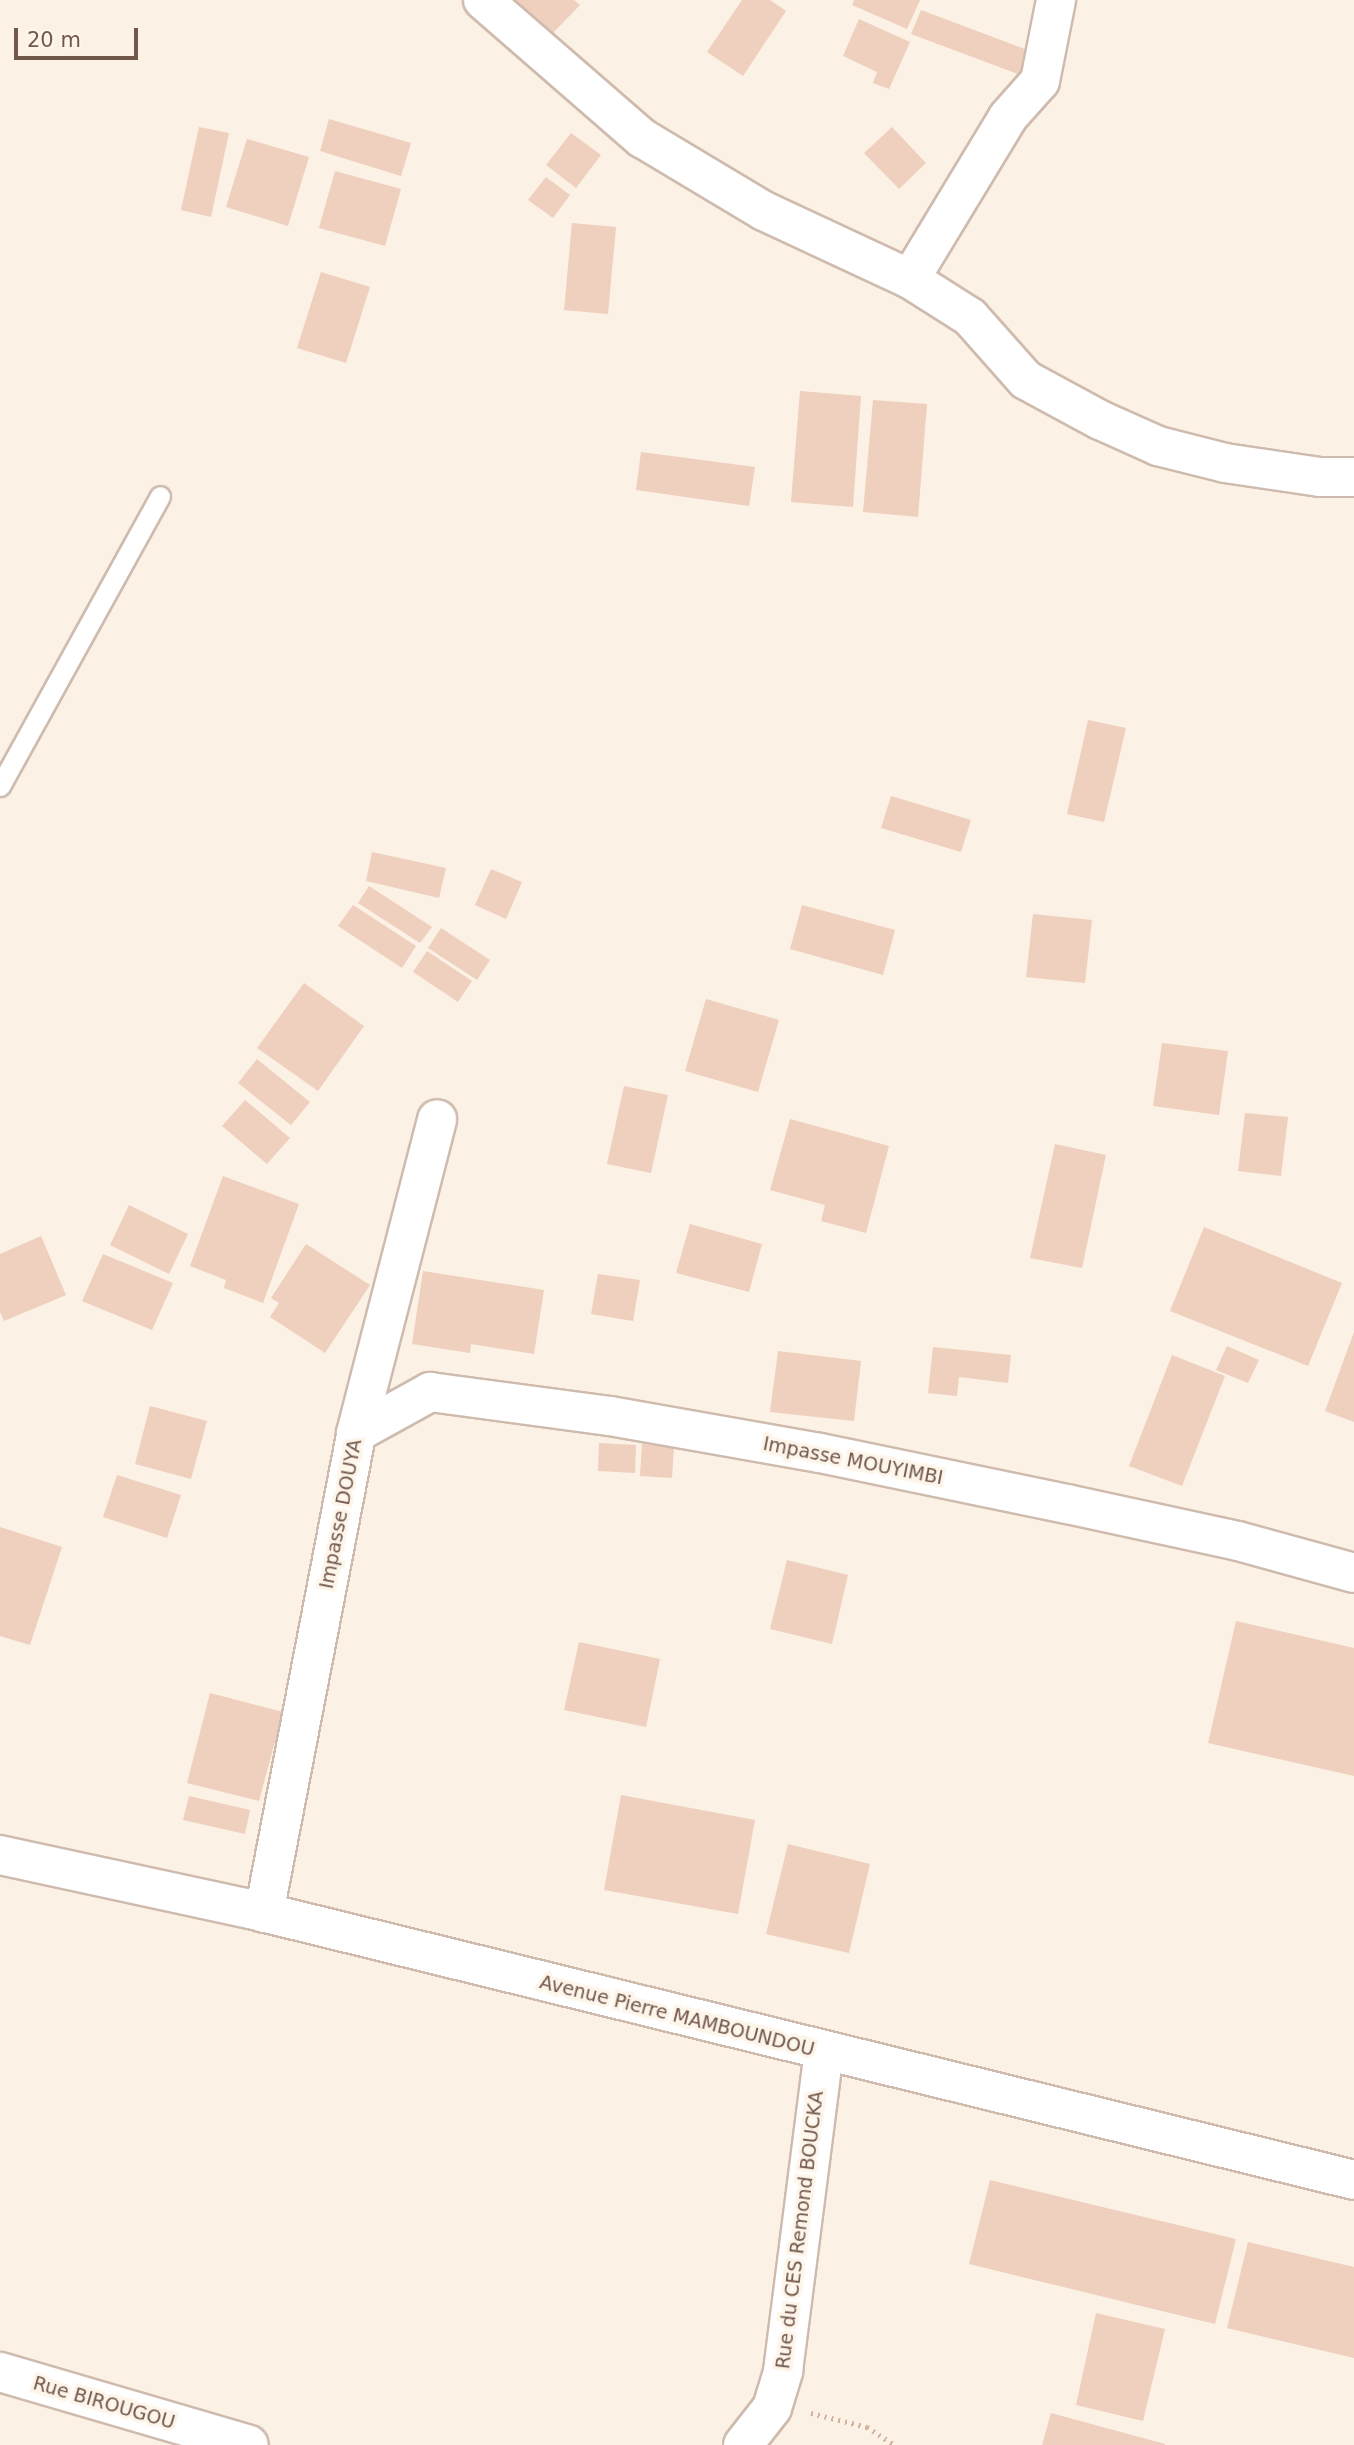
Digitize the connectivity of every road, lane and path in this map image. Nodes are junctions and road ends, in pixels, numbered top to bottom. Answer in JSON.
{"nodes":[{"id":1,"x":482,"y":0,"type":"edge"},
{"id":2,"x":1056,"y":0,"type":"edge"},
{"id":3,"x":910,"y":279,"type":"junction"},
{"id":4,"x":1354,"y":477,"type":"edge"},
{"id":5,"x":160,"y":496,"type":"dead end"},
{"id":6,"x":0,"y":786,"type":"edge"},
{"id":7,"x":437,"y":1119,"type":"dead end"},
{"id":8,"x":356,"y":1433,"type":"junction"},
{"id":9,"x":1354,"y":1573,"type":"edge"},
{"id":10,"x":0,"y":1855,"type":"edge"},
{"id":11,"x":264,"y":1913,"type":"junction"},
{"id":12,"x":824,"y":2052,"type":"junction"},
{"id":13,"x":1354,"y":2180,"type":"edge"},
{"id":14,"x":0,"y":2372,"type":"edge"},
{"id":15,"x":772,"y":2408,"type":"junction"},
{"id":16,"x":249,"y":2445,"type":"edge"},
{"id":17,"x":743,"y":2445,"type":"edge"},
{"id":18,"x":895,"y":2445,"type":"edge"}],
"edges":[{"from":1,"to":3,"type":"street"},
{"from":2,"to":3,"type":"street"},
{"from":3,"to":4,"type":"street"},
{"from":5,"to":6,"type":"lane"},
{"from":7,"to":8,"type":"street","name":"Impasse DOUYA"},
{"from":8,"to":9,"type":"street","name":"Impasse MOUYIMBI"},
{"from":8,"to":11,"type":"street","name":"Impasse DOUYA"},
{"from":10,"to":11,"type":"street","name":"Avenue Pierre MAMBOUNDOU"},
{"from":11,"to":12,"type":"street","name":"Avenue Pierre MAMBOUNDOU"},
{"from":12,"to":13,"type":"street","name":"Avenue Pierre MAMBOUNDOU"},
{"from":12,"to":15,"type":"street","name":"Rue du CES Remond BOUCKA"},
{"from":14,"to":16,"type":"street","name":"Rue BIROUGOU"},
{"from":15,"to":17,"type":"street"},
{"from":15,"to":18,"type":"path"}]}
